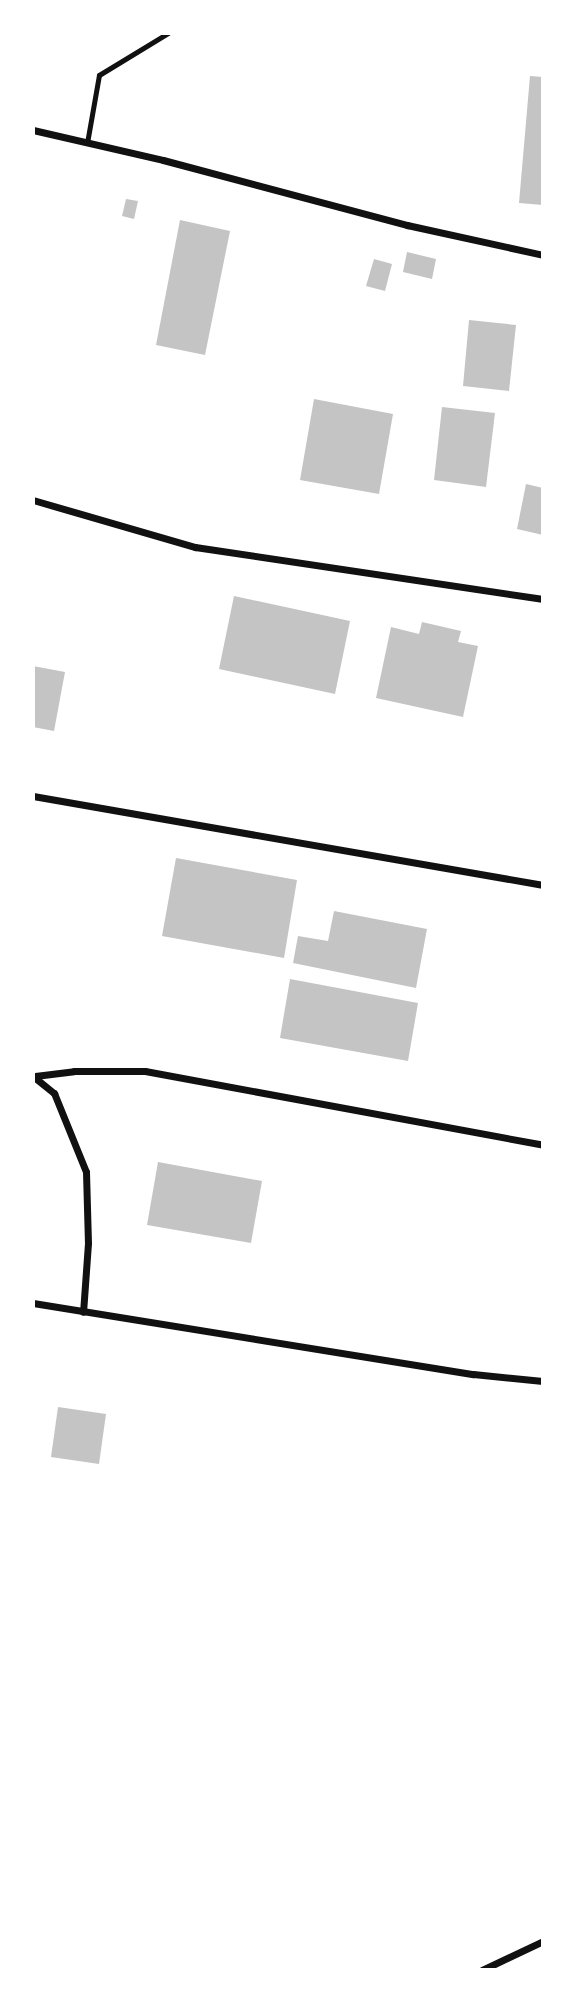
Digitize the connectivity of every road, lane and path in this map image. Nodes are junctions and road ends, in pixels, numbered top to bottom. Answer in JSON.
{"nodes":[{"id":1,"x":168,"y":33,"type":"edge"},
{"id":2,"x":33,"y":130,"type":"edge"},
{"id":3,"x":87,"y":142,"type":"junction"},
{"id":4,"x":543,"y":254,"type":"edge"},
{"id":5,"x":33,"y":500,"type":"edge"},
{"id":6,"x":543,"y":599,"type":"edge"},
{"id":7,"x":33,"y":796,"type":"edge"},
{"id":8,"x":543,"y":885,"type":"edge"},
{"id":9,"x":34,"y":1076,"type":"edge"},
{"id":10,"x":543,"y":1146,"type":"edge"},
{"id":11,"x":33,"y":1303,"type":"edge"},
{"id":12,"x":83,"y":1312,"type":"junction"},
{"id":13,"x":543,"y":1381,"type":"edge"},
{"id":14,"x":543,"y":1941,"type":"edge"},
{"id":15,"x":482,"y":1970,"type":"edge"}],
"edges":[{"from":1,"to":3,"type":"lane"},
{"from":2,"to":3,"type":"street"},
{"from":3,"to":4,"type":"street"},
{"from":5,"to":6,"type":"street"},
{"from":7,"to":8,"type":"street"},
{"from":9,"to":10,"type":"street"},
{"from":9,"to":12,"type":"street"},
{"from":11,"to":12,"type":"street"},
{"from":12,"to":13,"type":"street"},
{"from":14,"to":15,"type":"street"}]}
